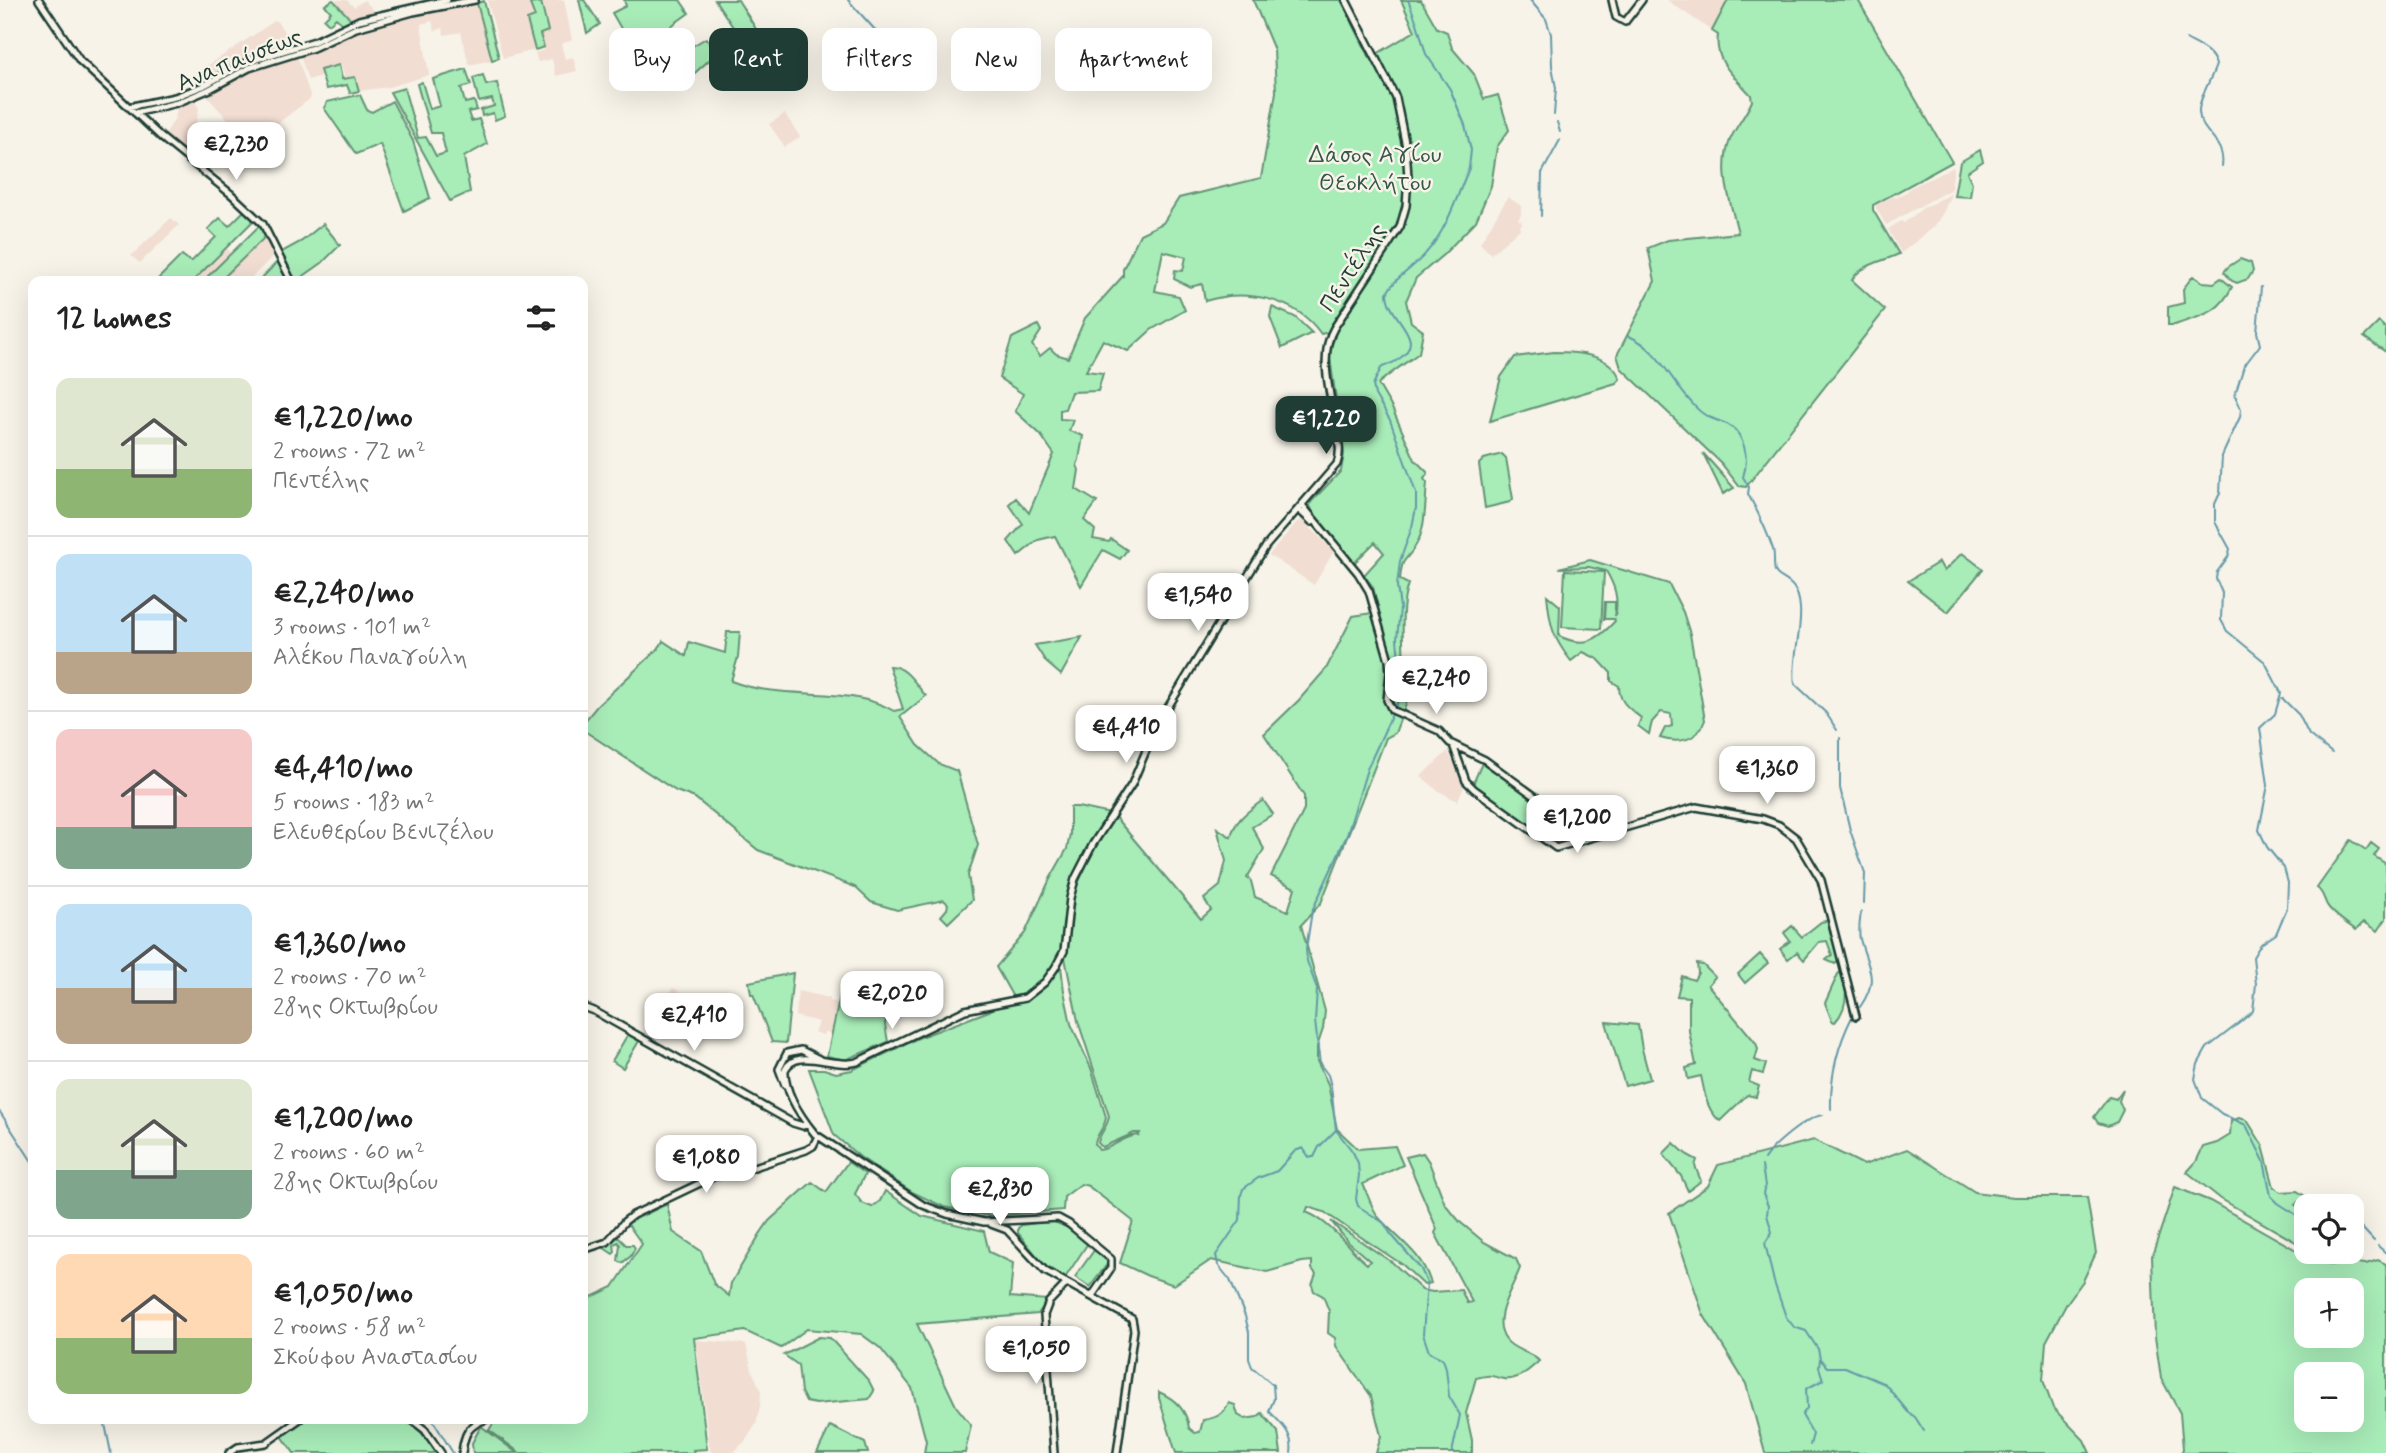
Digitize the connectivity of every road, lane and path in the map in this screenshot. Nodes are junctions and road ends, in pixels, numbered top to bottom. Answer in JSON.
{"nodes":[{"id":1,"x":39,"y":0,"type":"edge"},
{"id":2,"x":447,"y":0,"type":"edge"},
{"id":3,"x":475,"y":0,"type":"edge"},
{"id":4,"x":1346,"y":0,"type":"edge"},
{"id":5,"x":1612,"y":0,"type":"edge"},
{"id":6,"x":1642,"y":0,"type":"edge"},
{"id":7,"x":128,"y":107,"type":"junction"},
{"id":8,"x":134,"y":113,"type":"junction"},
{"id":9,"x":289,"y":276,"type":"edge"},
{"id":10,"x":1300,"y":507,"type":"junction"},
{"id":11,"x":1453,"y":745,"type":"junction"},
{"id":12,"x":1583,"y":830,"type":"junction"},
{"id":13,"x":1591,"y":836,"type":"junction"},
{"id":14,"x":1580,"y":840,"type":"junction"},
{"id":15,"x":588,"y":1009,"type":"edge"},
{"id":16,"x":1856,"y":1016,"type":"dead end"},
{"id":17,"x":807,"y":1124,"type":"junction"},
{"id":18,"x":818,"y":1136,"type":"junction"},
{"id":19,"x":984,"y":1222,"type":"junction"},
{"id":20,"x":1019,"y":1222,"type":"junction"},
{"id":21,"x":1018,"y":1241,"type":"junction"},
{"id":22,"x":588,"y":1249,"type":"edge"},
{"id":23,"x":1067,"y":1283,"type":"junction"},
{"id":24,"x":1091,"y":1296,"type":"junction"},
{"id":25,"x":293,"y":1424,"type":"edge"},
{"id":26,"x":417,"y":1424,"type":"edge"},
{"id":27,"x":477,"y":1424,"type":"edge"},
{"id":28,"x":229,"y":1453,"type":"edge"},
{"id":29,"x":441,"y":1453,"type":"edge"},
{"id":30,"x":462,"y":1453,"type":"edge"},
{"id":31,"x":1054,"y":1453,"type":"edge"},
{"id":32,"x":1117,"y":1453,"type":"edge"}],
"edges":[{"from":1,"to":7,"type":"main road"},
{"from":2,"to":7,"type":"main road","name":"Αναπαύσεως"},
{"from":3,"to":8,"type":"main road","name":"Αναπαύσεως"},
{"from":4,"to":10,"type":"main road","name":"Πεντέλης"},
{"from":5,"to":6,"type":"main road"},
{"from":7,"to":8,"type":"main road"},
{"from":8,"to":9,"type":"main road"},
{"from":10,"to":11,"type":"main road"},
{"from":10,"to":17,"type":"main road","name":"Πεντέλης"},
{"from":11,"to":12,"type":"main road"},
{"from":11,"to":14,"type":"main road"},
{"from":12,"to":13,"type":"main road"},
{"from":12,"to":14,"type":"main road"},
{"from":13,"to":14,"type":"main road"},
{"from":13,"to":16,"type":"main road"},
{"from":15,"to":17,"type":"main road"},
{"from":17,"to":18,"type":"main road"},
{"from":18,"to":19,"type":"main road"},
{"from":18,"to":22,"type":"main road"},
{"from":19,"to":20,"type":"main road"},
{"from":19,"to":21,"type":"main road"},
{"from":20,"to":21,"type":"main road"},
{"from":20,"to":24,"type":"main road"},
{"from":21,"to":23,"type":"main road"},
{"from":23,"to":24,"type":"main road"},
{"from":23,"to":31,"type":"main road"},
{"from":24,"to":32,"type":"main road"},
{"from":25,"to":28,"type":"main road"},
{"from":26,"to":29,"type":"main road"},
{"from":27,"to":30,"type":"main road"}]}
